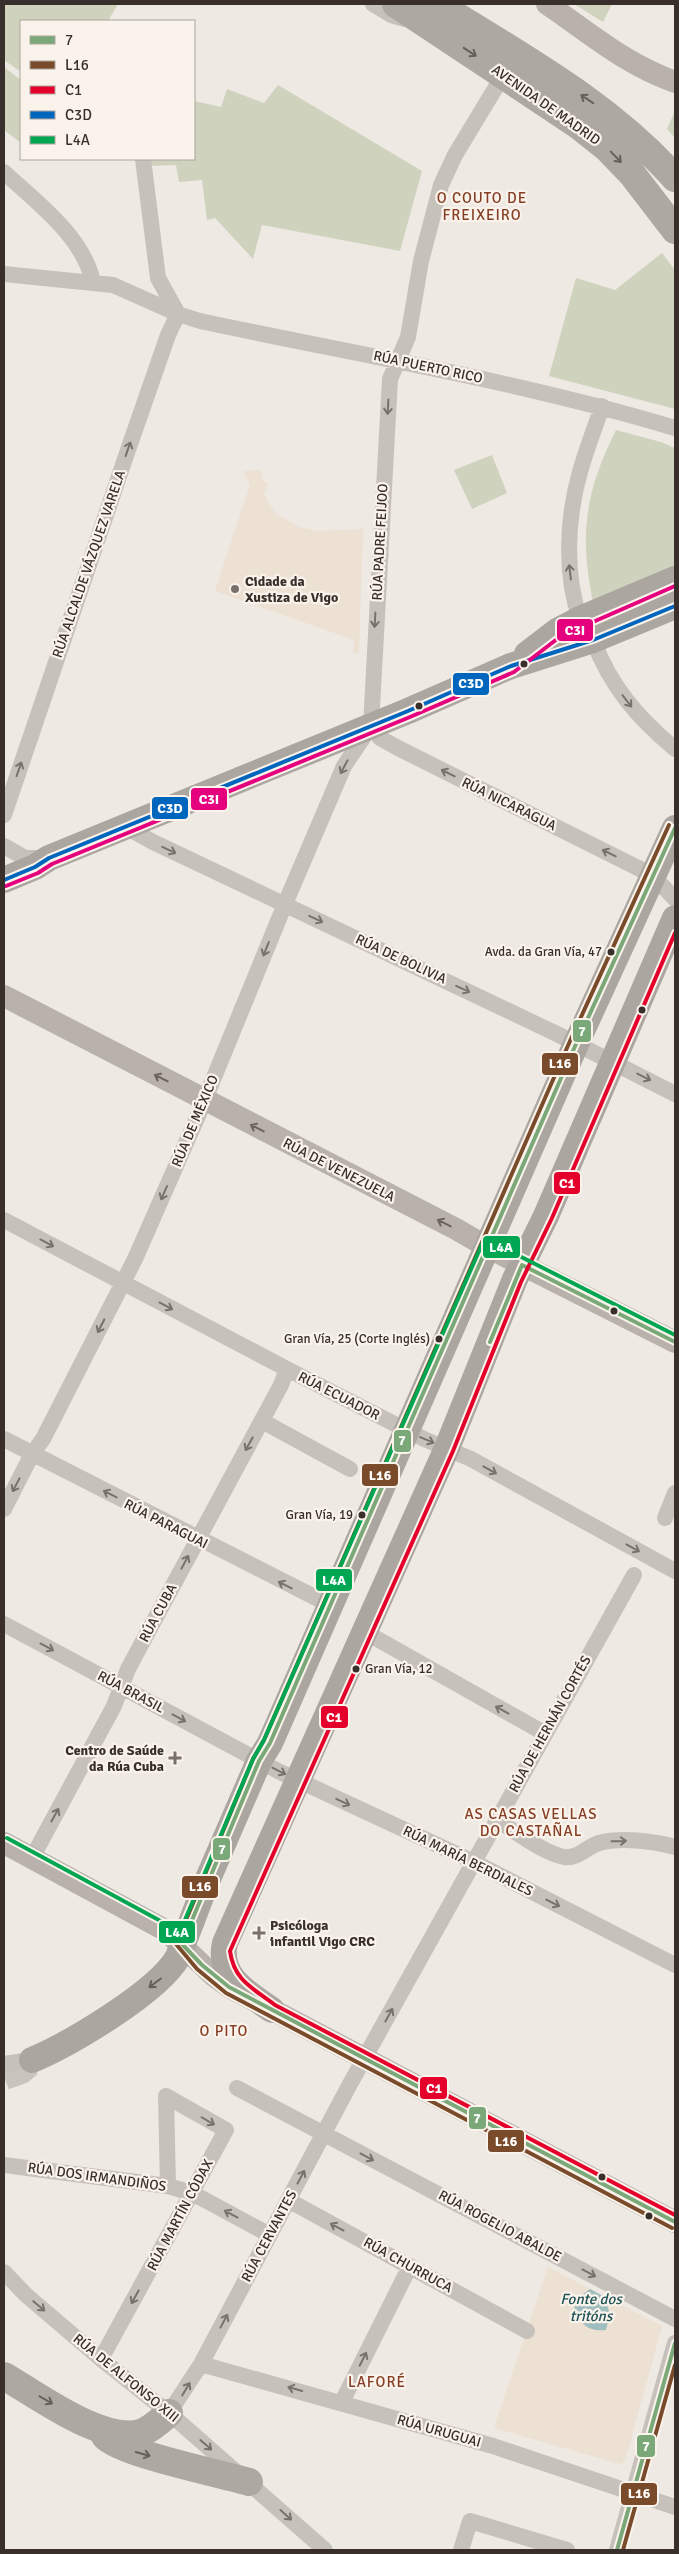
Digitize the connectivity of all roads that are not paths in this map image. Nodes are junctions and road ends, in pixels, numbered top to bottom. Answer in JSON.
{"nodes":[{"id":1,"x":373,"y":4,"type":"edge"},
{"id":2,"x":396,"y":4,"type":"edge"},
{"id":3,"x":547,"y":4,"type":"edge"},
{"id":4,"x":436,"y":10,"type":"edge"},
{"id":5,"x":504,"y":74,"type":"junction"},
{"id":6,"x":675,"y":82,"type":"edge"},
{"id":7,"x":143,"y":160,"type":"edge"},
{"id":8,"x":4,"y":172,"type":"edge"},
{"id":9,"x":675,"y":178,"type":"edge"},
{"id":10,"x":675,"y":230,"type":"edge"},
{"id":11,"x":4,"y":274,"type":"edge"},
{"id":12,"x":93,"y":282,"type":"junction"},
{"id":13,"x":178,"y":314,"type":"junction"},
{"id":14,"x":396,"y":360,"type":"junction"},
{"id":15,"x":602,"y":406,"type":"junction"},
{"id":16,"x":675,"y":428,"type":"edge"},
{"id":17,"x":675,"y":579,"type":"edge"},
{"id":18,"x":675,"y":606,"type":"edge"},
{"id":19,"x":621,"y":614,"type":"dead end"},
{"id":20,"x":587,"y":630,"type":"junction"},
{"id":21,"x":549,"y":639,"type":"junction"},
{"id":22,"x":511,"y":666,"type":"junction"},
{"id":23,"x":370,"y":726,"type":"junction"},
{"id":24,"x":675,"y":749,"type":"edge"},
{"id":25,"x":4,"y":815,"type":"edge"},
{"id":26,"x":126,"y":827,"type":"junction"},
{"id":27,"x":675,"y":828,"type":"edge"},
{"id":28,"x":4,"y":846,"type":"edge"},
{"id":29,"x":48,"y":858,"type":"junction"},
{"id":30,"x":652,"y":875,"type":"junction"},
{"id":31,"x":4,"y":880,"type":"edge"},
{"id":32,"x":675,"y":899,"type":"edge"},
{"id":33,"x":284,"y":904,"type":"junction"},
{"id":34,"x":675,"y":918,"type":"edge"},
{"id":35,"x":4,"y":996,"type":"edge"},
{"id":36,"x":576,"y":1044,"type":"junction"},
{"id":37,"x":612,"y":1062,"type":"junction"},
{"id":38,"x":675,"y":1094,"type":"edge"},
{"id":39,"x":205,"y":1100,"type":"junction"},
{"id":40,"x":4,"y":1220,"type":"edge"},
{"id":41,"x":487,"y":1247,"type":"junction"},
{"id":42,"x":522,"y":1265,"type":"junction"},
{"id":43,"x":123,"y":1283,"type":"junction"},
{"id":44,"x":675,"y":1342,"type":"edge"},
{"id":45,"x":286,"y":1369,"type":"junction"},
{"id":46,"x":262,"y":1421,"type":"junction"},
{"id":47,"x":408,"y":1431,"type":"junction"},
{"id":48,"x":4,"y":1439,"type":"edge"},
{"id":49,"x":447,"y":1448,"type":"junction"},
{"id":50,"x":32,"y":1454,"type":"junction"},
{"id":51,"x":350,"y":1469,"type":"dead end"},
{"id":52,"x":675,"y":1493,"type":"edge"},
{"id":53,"x":4,"y":1509,"type":"edge"},
{"id":54,"x":665,"y":1518,"type":"dead end"},
{"id":55,"x":197,"y":1540,"type":"junction"},
{"id":56,"x":675,"y":1571,"type":"edge"},
{"id":57,"x":634,"y":1576,"type":"dead end"},
{"id":58,"x":330,"y":1605,"type":"junction"},
{"id":59,"x":4,"y":1624,"type":"edge"},
{"id":60,"x":365,"y":1632,"type":"junction"},
{"id":61,"x":121,"y":1687,"type":"junction"},
{"id":62,"x":544,"y":1733,"type":"junction"},
{"id":63,"x":259,"y":1761,"type":"junction"},
{"id":64,"x":299,"y":1781,"type":"junction"},
{"id":65,"x":496,"y":1820,"type":"junction"},
{"id":66,"x":4,"y":1844,"type":"edge"},
{"id":67,"x":675,"y":1847,"type":"edge"},
{"id":68,"x":32,"y":1858,"type":"junction"},
{"id":69,"x":474,"y":1862,"type":"junction"},
{"id":70,"x":182,"y":1944,"type":"junction"},
{"id":71,"x":675,"y":1965,"type":"edge"},
{"id":72,"x":272,"y":2010,"type":"junction"},
{"id":73,"x":364,"y":2057,"type":"junction"},
{"id":74,"x":32,"y":2060,"type":"joint"},
{"id":75,"x":4,"y":2064,"type":"edge"},
{"id":76,"x":237,"y":2088,"type":"dead end"},
{"id":77,"x":324,"y":2135,"type":"junction"},
{"id":78,"x":4,"y":2165,"type":"edge"},
{"id":79,"x":168,"y":2186,"type":"junction"},
{"id":80,"x":192,"y":2193,"type":"junction"},
{"id":81,"x":288,"y":2200,"type":"junction"},
{"id":82,"x":675,"y":2222,"type":"edge"},
{"id":83,"x":270,"y":2235,"type":"junction"},
{"id":84,"x":410,"y":2266,"type":"junction"},
{"id":85,"x":4,"y":2272,"type":"edge"},
{"id":86,"x":675,"y":2318,"type":"edge"},
{"id":87,"x":527,"y":2331,"type":"dead end"},
{"id":88,"x":675,"y":2343,"type":"edge"},
{"id":89,"x":101,"y":2359,"type":"junction"},
{"id":90,"x":201,"y":2364,"type":"junction"},
{"id":91,"x":4,"y":2376,"type":"edge"},
{"id":92,"x":342,"y":2402,"type":"junction"},
{"id":93,"x":169,"y":2413,"type":"junction"},
{"id":94,"x":98,"y":2429,"type":"junction"},
{"id":95,"x":249,"y":2482,"type":"junction"},
{"id":96,"x":633,"y":2494,"type":"junction"},
{"id":97,"x":675,"y":2507,"type":"edge"},
{"id":98,"x":537,"y":2546,"type":"edge"},
{"id":99,"x":324,"y":2550,"type":"edge"},
{"id":100,"x":461,"y":2550,"type":"edge"},
{"id":101,"x":567,"y":2550,"type":"edge"},
{"id":102,"x":617,"y":2550,"type":"edge"}],
"edges":[{"from":1,"to":4,"type":"street"},
{"from":2,"to":4,"type":"highway","name":"AVENIDA DE MADRID"},
{"from":3,"to":6,"type":"main road"},
{"from":4,"to":5,"type":"highway","name":"AVENIDA DE MADRID","one_way":true},
{"from":9,"to":4,"type":"highway","name":"AVENIDA DE MADRID","one_way":true},
{"from":5,"to":10,"type":"highway","name":"AVENIDA DE MADRID","one_way":true},
{"from":5,"to":14,"type":"street","name":"RÚA PADRE FEIJOO"},
{"from":7,"to":13,"type":"street"},
{"from":8,"to":12,"type":"street"},
{"from":11,"to":12,"type":"street","name":"RÚA PUERTO RICO"},
{"from":12,"to":13,"type":"street","name":"RÚA PUERTO RICO"},
{"from":13,"to":14,"type":"street","name":"RÚA PUERTO RICO"},
{"from":25,"to":13,"type":"street","name":"RÚA ALCALDE VÁZQUEZ VARELA","one_way":true},
{"from":14,"to":15,"type":"street","name":"RÚA PUERTO RICO"},
{"from":14,"to":23,"type":"street","name":"RÚA PADRE FEIJOO","one_way":true},
{"from":15,"to":16,"type":"street","name":"RÚA PUERTO RICO"},
{"from":20,"to":15,"type":"street","one_way":true},
{"from":17,"to":20,"type":"main road"},
{"from":18,"to":20,"type":"main road"},
{"from":19,"to":21,"type":"main road"},
{"from":20,"to":21,"type":"main road"},
{"from":20,"to":22,"type":"main road"},
{"from":20,"to":24,"type":"street","one_way":true},
{"from":21,"to":22,"type":"main road"},
{"from":22,"to":23,"type":"main road"},
{"from":23,"to":26,"type":"main road"},
{"from":30,"to":23,"type":"street","name":"RÚA NICARAGUA","one_way":true},
{"from":23,"to":33,"type":"street","name":"RÚA DE MÉXICO","one_way":true},
{"from":26,"to":29,"type":"main road"},
{"from":26,"to":33,"type":"street","name":"RÚA DE BOLIVIA","one_way":true},
{"from":27,"to":30,"type":"main road"},
{"from":28,"to":29,"type":"street"},
{"from":29,"to":31,"type":"main road"},
{"from":30,"to":32,"type":"street","name":"RÚA NICARAGUA"},
{"from":30,"to":36,"type":"main road"},
{"from":33,"to":36,"type":"street","name":"RÚA DE BOLIVIA","one_way":true},
{"from":33,"to":39,"type":"street","name":"RÚA DE MÉXICO","one_way":true},
{"from":34,"to":37,"type":"main road"},
{"from":39,"to":35,"type":"main road","name":"RÚA DE VENEZUELA","one_way":true},
{"from":36,"to":37,"type":"street","name":"RÚA DE BOLIVIA"},
{"from":36,"to":41,"type":"main road"},
{"from":37,"to":38,"type":"street","name":"RÚA DE BOLIVIA","one_way":true},
{"from":37,"to":42,"type":"main road"},
{"from":41,"to":39,"type":"main road","name":"RÚA DE VENEZUELA","one_way":true},
{"from":39,"to":43,"type":"street","name":"RÚA DE MÉXICO","one_way":true},
{"from":40,"to":43,"type":"street","name":"RÚA ECUADOR","one_way":true},
{"from":41,"to":42,"type":"main road","name":"RÚA DE VENEZUELA"},
{"from":41,"to":47,"type":"main road"},
{"from":42,"to":44,"type":"main road","name":"RÚA DE VENEZUELA"},
{"from":42,"to":49,"type":"main road"},
{"from":43,"to":45,"type":"street","name":"RÚA ECUADOR","one_way":true},
{"from":43,"to":50,"type":"street","name":"RÚA DE MÉXICO","one_way":true},
{"from":45,"to":46,"type":"street","name":"RÚA CUBA"},
{"from":45,"to":47,"type":"street","name":"RÚA ECUADOR"},
{"from":46,"to":51,"type":"street"},
{"from":46,"to":55,"type":"street","name":"RÚA CUBA","one_way":true},
{"from":47,"to":49,"type":"street","name":"RÚA ECUADOR","one_way":true},
{"from":47,"to":58,"type":"main road"},
{"from":48,"to":50,"type":"street","name":"RÚA PARAGUAI"},
{"from":49,"to":56,"type":"street","name":"RÚA ECUADOR","one_way":true},
{"from":49,"to":60,"type":"main road"},
{"from":50,"to":53,"type":"street","name":"RÚA DE MÉXICO","one_way":true},
{"from":55,"to":50,"type":"street","name":"RÚA PARAGUAI","one_way":true},
{"from":52,"to":54,"type":"street"},
{"from":58,"to":55,"type":"street","name":"RÚA PARAGUAI","one_way":true},
{"from":61,"to":55,"type":"street","name":"RÚA CUBA","one_way":true},
{"from":57,"to":62,"type":"street","name":"RÚA DE HERNÁN CORTÉS"},
{"from":58,"to":63,"type":"main road"},
{"from":59,"to":61,"type":"street","name":"RÚA BRASIL","one_way":true},
{"from":62,"to":60,"type":"street","one_way":true},
{"from":60,"to":64,"type":"main road"},
{"from":61,"to":63,"type":"street","name":"RÚA BRASIL","one_way":true},
{"from":68,"to":61,"type":"street","name":"RÚA CUBA","one_way":true},
{"from":62,"to":65,"type":"street","name":"RÚA DE HERNÁN CORTÉS"},
{"from":63,"to":64,"type":"street","name":"RÚA MARÍA BERDIALES","one_way":true},
{"from":63,"to":70,"type":"main road"},
{"from":64,"to":69,"type":"street","name":"RÚA MARÍA BERDIALES","one_way":true},
{"from":64,"to":72,"type":"main road"},
{"from":65,"to":67,"type":"street","one_way":true},
{"from":65,"to":69,"type":"street","name":"RÚA DE HERNÁN CORTÉS"},
{"from":66,"to":68,"type":"main road"},
{"from":68,"to":70,"type":"main road"},
{"from":69,"to":71,"type":"street","name":"RÚA MARÍA BERDIALES","one_way":true},
{"from":73,"to":69,"type":"street","name":"RÚA DE HERNÁN CORTÉS","one_way":true},
{"from":70,"to":72,"type":"main road"},
{"from":70,"to":74,"type":"main road","one_way":true},
{"from":72,"to":73,"type":"main road"},
{"from":73,"to":77,"type":"street","name":"RÚA CERVANTES"},
{"from":73,"to":82,"type":"main road"},
{"from":74,"to":75,"type":"street"},
{"from":76,"to":77,"type":"street","name":"RÚA ROGELIO ABALDE"},
{"from":81,"to":77,"type":"street","name":"RÚA CERVANTES","one_way":true},
{"from":77,"to":86,"type":"street","name":"RÚA ROGELIO ABALDE","one_way":true},
{"from":78,"to":79,"type":"street","name":"RÚA DOS IRMANDIÑOS"},
{"from":79,"to":80,"type":"street","name":"RÚA DOS IRMANDIÑOS"},
{"from":79,"to":80,"type":"street","name":"RÚA MARTÍN CÓDAX","one_way":true},
{"from":83,"to":80,"type":"street","name":"RÚA DOS IRMANDIÑOS","one_way":true},
{"from":80,"to":89,"type":"street","name":"RÚA MARTÍN CÓDAX","one_way":true},
{"from":81,"to":83,"type":"street","name":"RÚA CERVANTES"},
{"from":84,"to":81,"type":"street","name":"RÚA CHURRUCA","one_way":true},
{"from":90,"to":83,"type":"street","name":"RÚA CERVANTES","one_way":true},
{"from":84,"to":87,"type":"street","name":"RÚA CHURRUCA"},
{"from":92,"to":84,"type":"street","one_way":true},
{"from":85,"to":89,"type":"street","name":"RÚA DE ALFONSO XIII","one_way":true},
{"from":88,"to":96,"type":"street"},
{"from":89,"to":93,"type":"street","name":"RÚA DE ALFONSO XIII"},
{"from":92,"to":90,"type":"street","name":"RÚA URUGUAI","one_way":true},
{"from":93,"to":90,"type":"street","name":"RÚA CERVANTES","one_way":true},
{"from":91,"to":94,"type":"highway","one_way":true},
{"from":92,"to":96,"type":"street","name":"RÚA URUGUAI"},
{"from":93,"to":94,"type":"highway"},
{"from":93,"to":95,"type":"street","name":"RÚA DE ALFONSO XIII","one_way":true},
{"from":94,"to":95,"type":"highway","one_way":true},
{"from":95,"to":99,"type":"street","name":"RÚA DE ALFONSO XIII","one_way":true},
{"from":96,"to":97,"type":"street","name":"RÚA URUGUAI"},
{"from":96,"to":102,"type":"street"},
{"from":98,"to":100,"type":"street"},
{"from":98,"to":101,"type":"street"}]}
